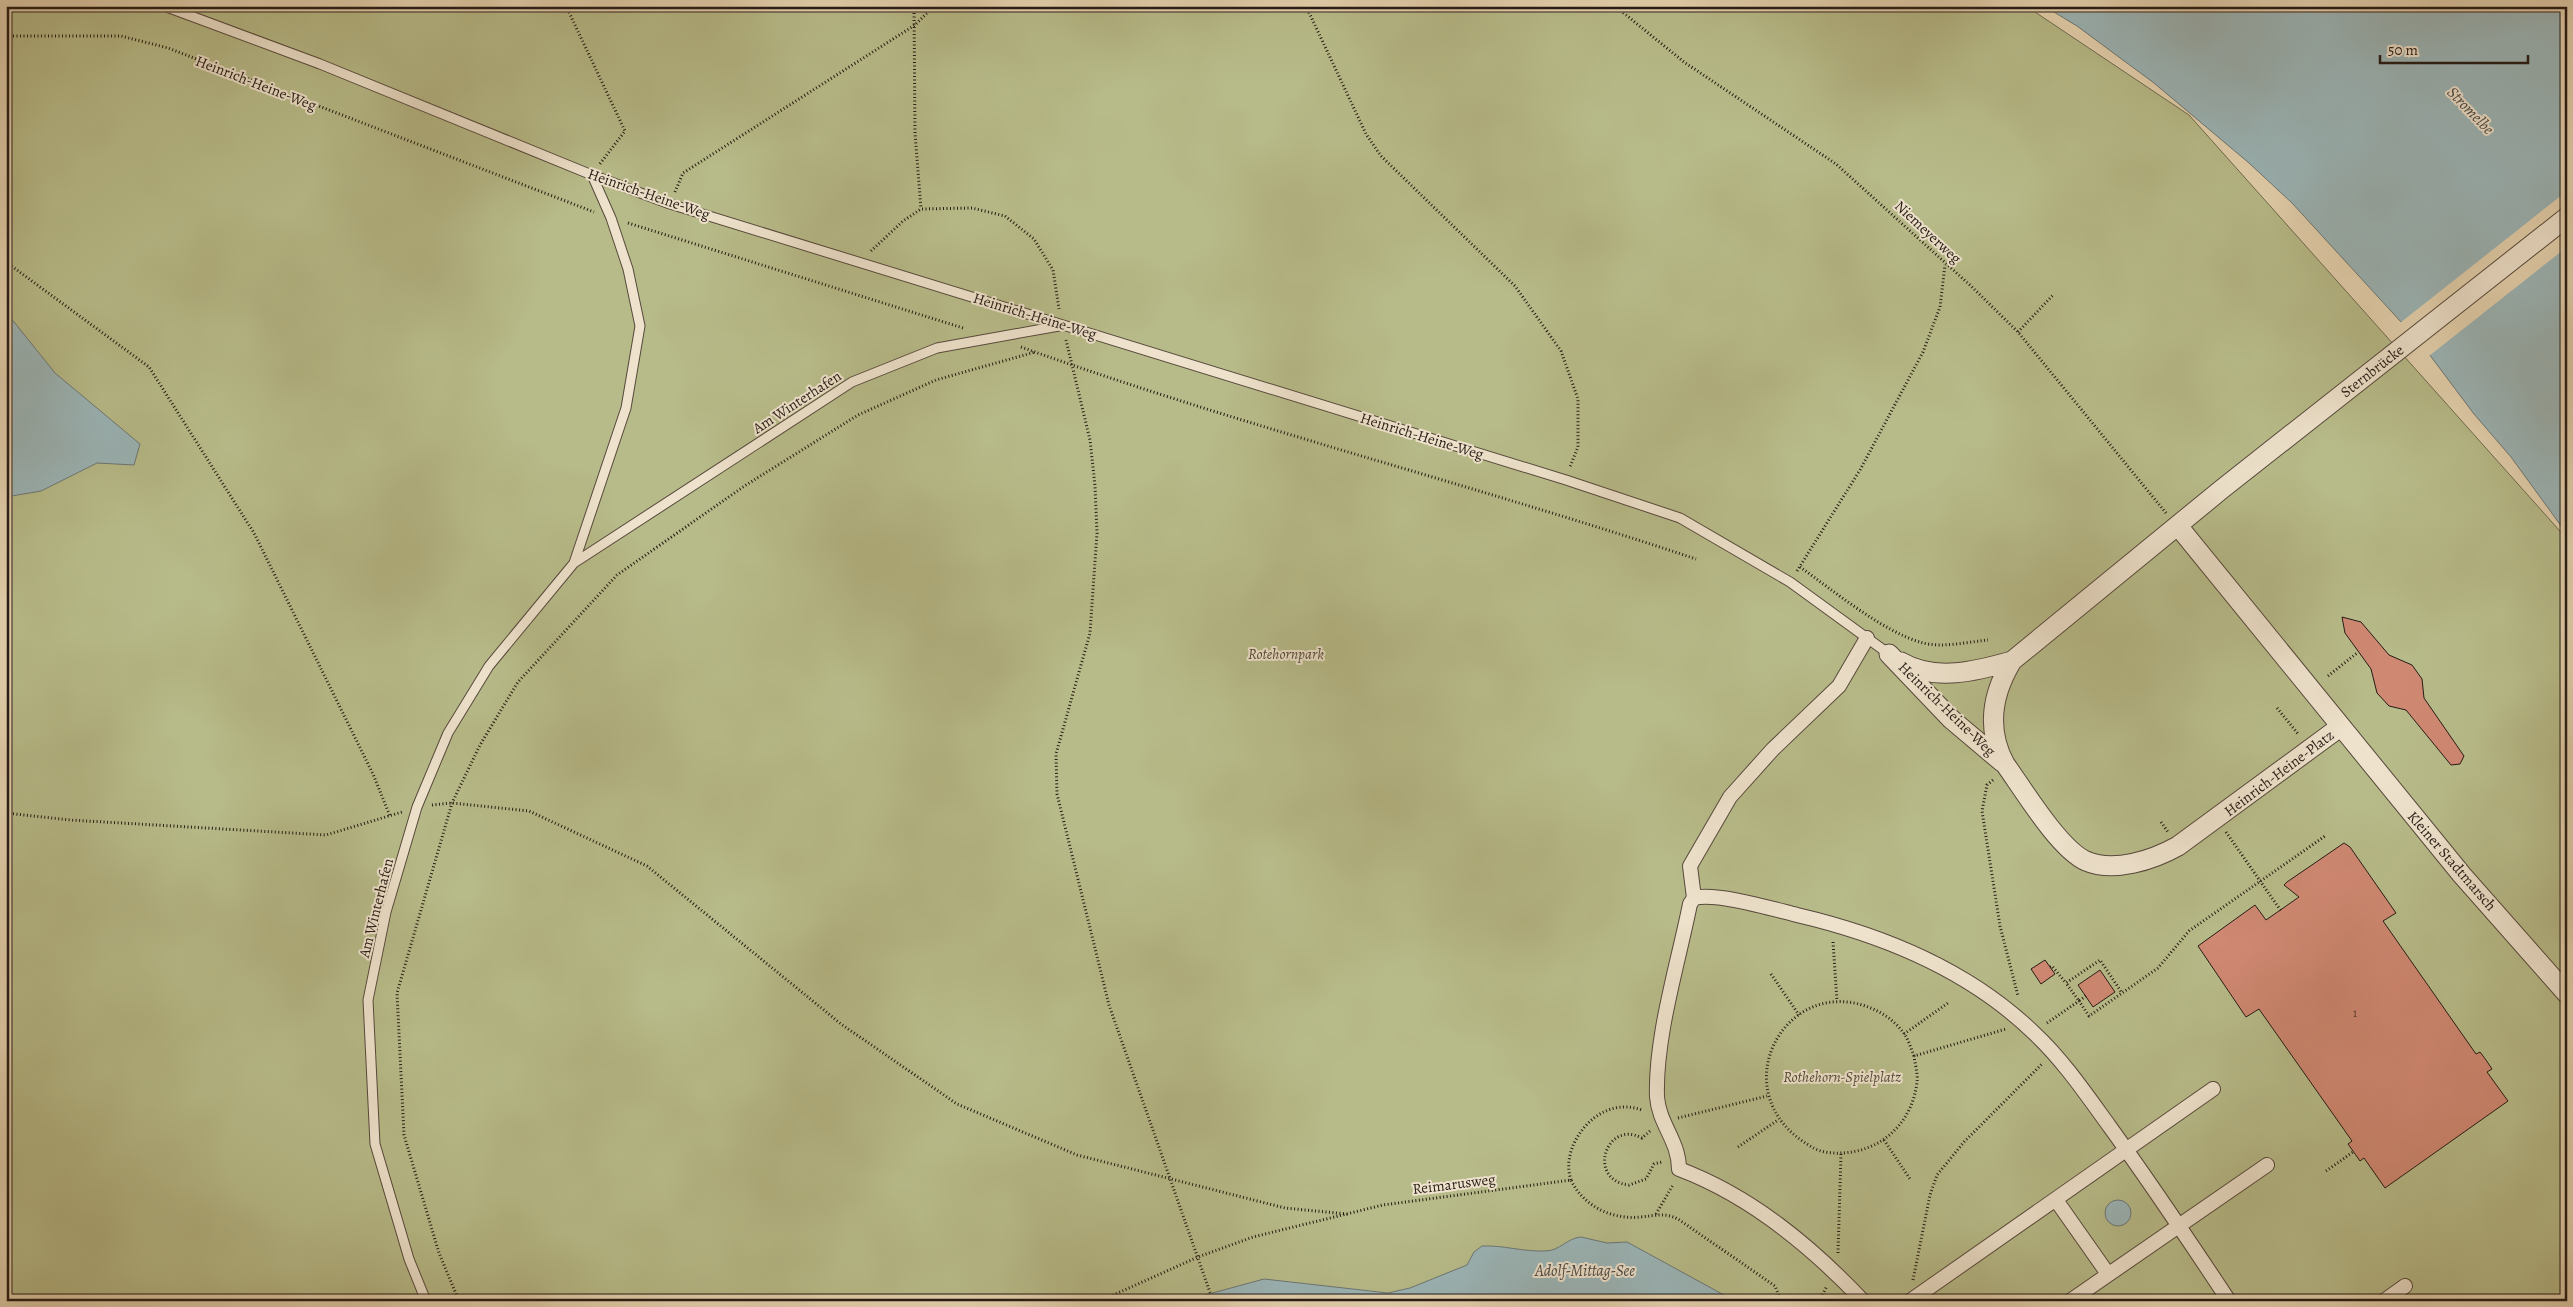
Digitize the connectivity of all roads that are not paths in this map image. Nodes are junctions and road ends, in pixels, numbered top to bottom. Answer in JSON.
{"nodes":[{"id":1,"x":164,"y":6,"type":"edge"},
{"id":2,"x":592,"y":175,"type":"junction"},
{"id":3,"x":2567,"y":217,"type":"edge"},
{"id":4,"x":1062,"y":325,"type":"junction"},
{"id":5,"x":2178,"y":526,"type":"junction"},
{"id":6,"x":574,"y":563,"type":"junction"},
{"id":7,"x":1867,"y":638,"type":"junction"},
{"id":8,"x":1889,"y":654,"type":"junction"},
{"id":9,"x":2012,"y":662,"type":"junction"},
{"id":10,"x":2340,"y":727,"type":"junction"},
{"id":11,"x":2004,"y":764,"type":"junction"},
{"id":12,"x":1694,"y":898,"type":"junction"},
{"id":13,"x":2567,"y":994,"type":"edge"},
{"id":14,"x":2213,"y":1089,"type":"dead end"},
{"id":15,"x":2127,"y":1150,"type":"junction"},
{"id":16,"x":2266,"y":1165,"type":"dead end"},
{"id":17,"x":2056,"y":1200,"type":"junction"},
{"id":18,"x":2179,"y":1225,"type":"junction"},
{"id":19,"x":2108,"y":1274,"type":"junction"},
{"id":20,"x":2405,"y":1286,"type":"dead end"},
{"id":21,"x":426,"y":1301,"type":"edge"},
{"id":22,"x":1864,"y":1301,"type":"edge"},
{"id":23,"x":1910,"y":1301,"type":"edge"},
{"id":24,"x":2070,"y":1301,"type":"edge"},
{"id":25,"x":2229,"y":1301,"type":"edge"},
{"id":26,"x":2384,"y":1301,"type":"edge"}],
"edges":[{"from":1,"to":2,"type":"lane","name":"Heinrich-Heine-Weg"},
{"from":2,"to":4,"type":"lane","name":"Heinrich-Heine-Weg"},
{"from":2,"to":6,"type":"lane","name":"Am Winterhafen"},
{"from":3,"to":5,"type":"street","name":"Sternbrücke"},
{"from":4,"to":6,"type":"lane","name":"Am Winterhafen"},
{"from":4,"to":7,"type":"lane","name":"Heinrich-Heine-Weg"},
{"from":5,"to":9,"type":"street","name":"Heinrich-Heine-Platz"},
{"from":5,"to":10,"type":"street","name":"Heinrich-Heine-Platz"},
{"from":6,"to":21,"type":"lane","name":"Am Winterhafen"},
{"from":7,"to":8,"type":"lane","name":"Heinrich-Heine-Weg"},
{"from":7,"to":12,"type":"street"},
{"from":8,"to":9,"type":"street","name":"Heinrich-Heine-Weg"},
{"from":8,"to":11,"type":"street","name":"Heinrich-Heine-Weg"},
{"from":9,"to":11,"type":"street","name":"Heinrich-Heine-Platz"},
{"from":10,"to":11,"type":"street","name":"Heinrich-Heine-Platz"},
{"from":10,"to":13,"type":"street","name":"Kleiner Stadtmarsch"},
{"from":12,"to":15,"type":"street"},
{"from":12,"to":22,"type":"street"},
{"from":14,"to":15,"type":"street"},
{"from":15,"to":17,"type":"street"},
{"from":15,"to":18,"type":"street"},
{"from":16,"to":18,"type":"street"},
{"from":17,"to":19,"type":"street"},
{"from":17,"to":23,"type":"street"},
{"from":18,"to":19,"type":"street"},
{"from":18,"to":25,"type":"street"},
{"from":19,"to":24,"type":"street"},
{"from":20,"to":26,"type":"street"}]}
